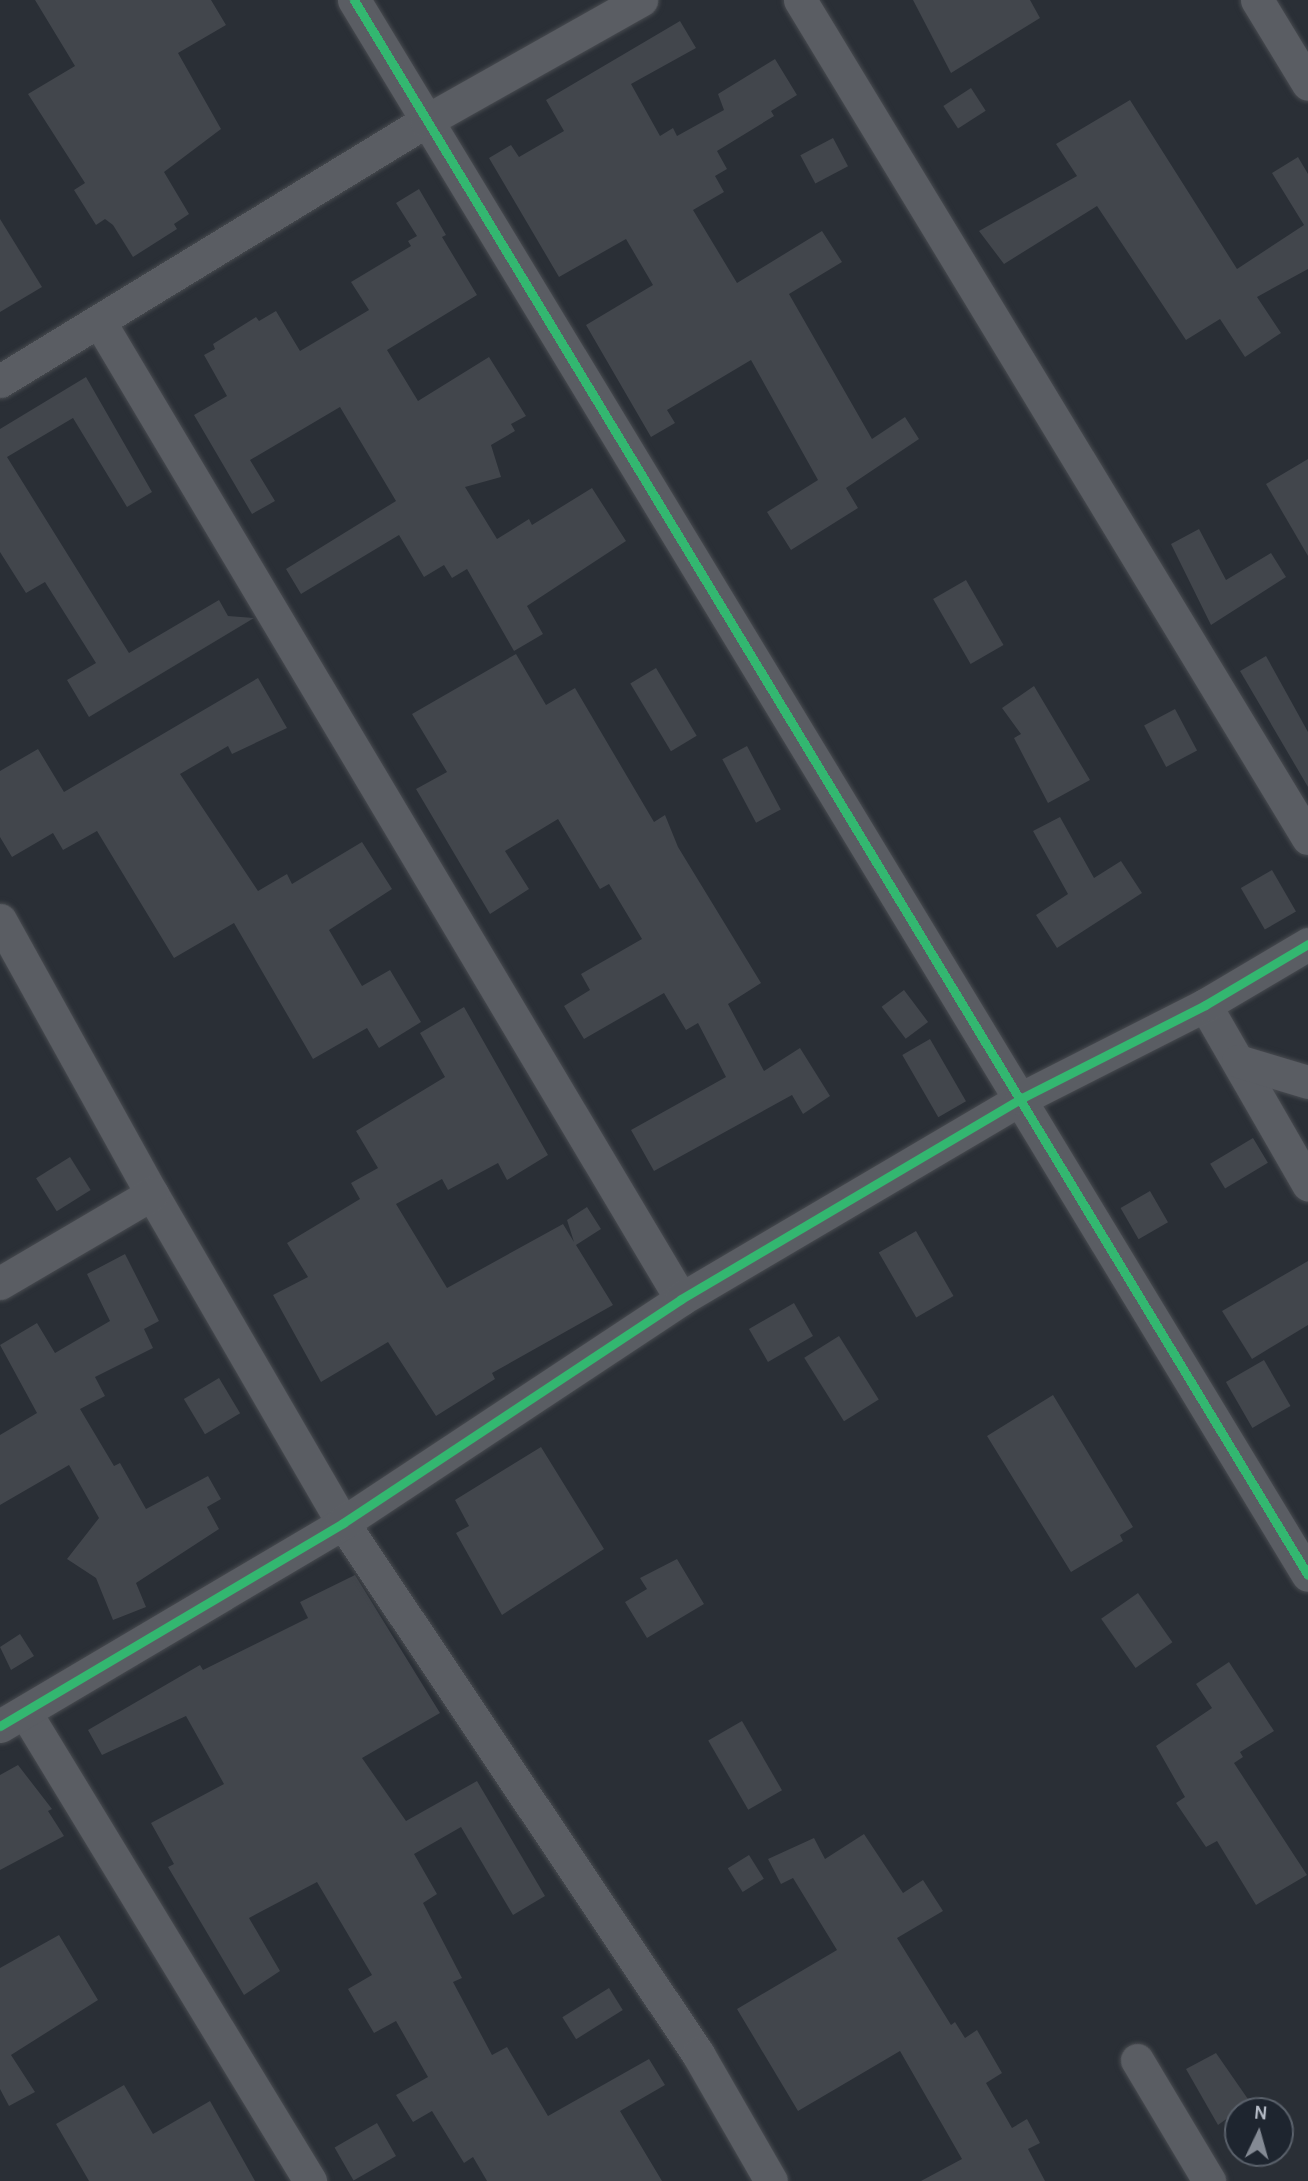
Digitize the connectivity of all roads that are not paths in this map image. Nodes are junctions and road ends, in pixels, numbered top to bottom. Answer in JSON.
{"nodes":[{"id":1,"x":354,"y":0,"type":"edge"},
{"id":2,"x":641,"y":0,"type":"edge"},
{"id":3,"x":800,"y":0,"type":"edge"},
{"id":4,"x":1257,"y":0,"type":"edge"},
{"id":5,"x":1308,"y":84,"type":"edge"},
{"id":6,"x":426,"y":121,"type":"junction"},
{"id":7,"x":99,"y":321,"type":"junction"},
{"id":8,"x":0,"y":381,"type":"edge"},
{"id":9,"x":1308,"y":838,"type":"edge"},
{"id":10,"x":0,"y":920,"type":"edge"},
{"id":11,"x":1308,"y":944,"type":"edge"},
{"id":12,"x":1205,"y":1005,"type":"junction"},
{"id":13,"x":1238,"y":1061,"type":"junction"},
{"id":14,"x":1308,"y":1082,"type":"edge"},
{"id":15,"x":1022,"y":1098,"type":"junction"},
{"id":16,"x":1308,"y":1184,"type":"edge"},
{"id":17,"x":152,"y":1194,"type":"junction"},
{"id":18,"x":0,"y":1283,"type":"edge"},
{"id":19,"x":681,"y":1299,"type":"junction"},
{"id":20,"x":343,"y":1523,"type":"junction"},
{"id":21,"x":1308,"y":1575,"type":"edge"},
{"id":22,"x":13,"y":1719,"type":"edge"},
{"id":23,"x":1138,"y":2060,"type":"dead end"},
{"id":24,"x":310,"y":2181,"type":"edge"},
{"id":25,"x":771,"y":2181,"type":"edge"},
{"id":26,"x":1209,"y":2181,"type":"edge"}],
"edges":[{"from":1,"to":6,"type":"street"},
{"from":2,"to":6,"type":"street"},
{"from":3,"to":9,"type":"street"},
{"from":4,"to":5,"type":"street"},
{"from":6,"to":7,"type":"street"},
{"from":6,"to":15,"type":"street"},
{"from":7,"to":8,"type":"street"},
{"from":7,"to":19,"type":"street"},
{"from":10,"to":17,"type":"street"},
{"from":11,"to":12,"type":"street"},
{"from":12,"to":13,"type":"street"},
{"from":12,"to":15,"type":"street"},
{"from":13,"to":14,"type":"street"},
{"from":13,"to":16,"type":"street"},
{"from":15,"to":19,"type":"street"},
{"from":15,"to":21,"type":"street"},
{"from":17,"to":18,"type":"street"},
{"from":17,"to":20,"type":"street"},
{"from":19,"to":20,"type":"street"},
{"from":20,"to":22,"type":"street"},
{"from":20,"to":25,"type":"street"},
{"from":22,"to":24,"type":"street"},
{"from":23,"to":26,"type":"street"}]}
